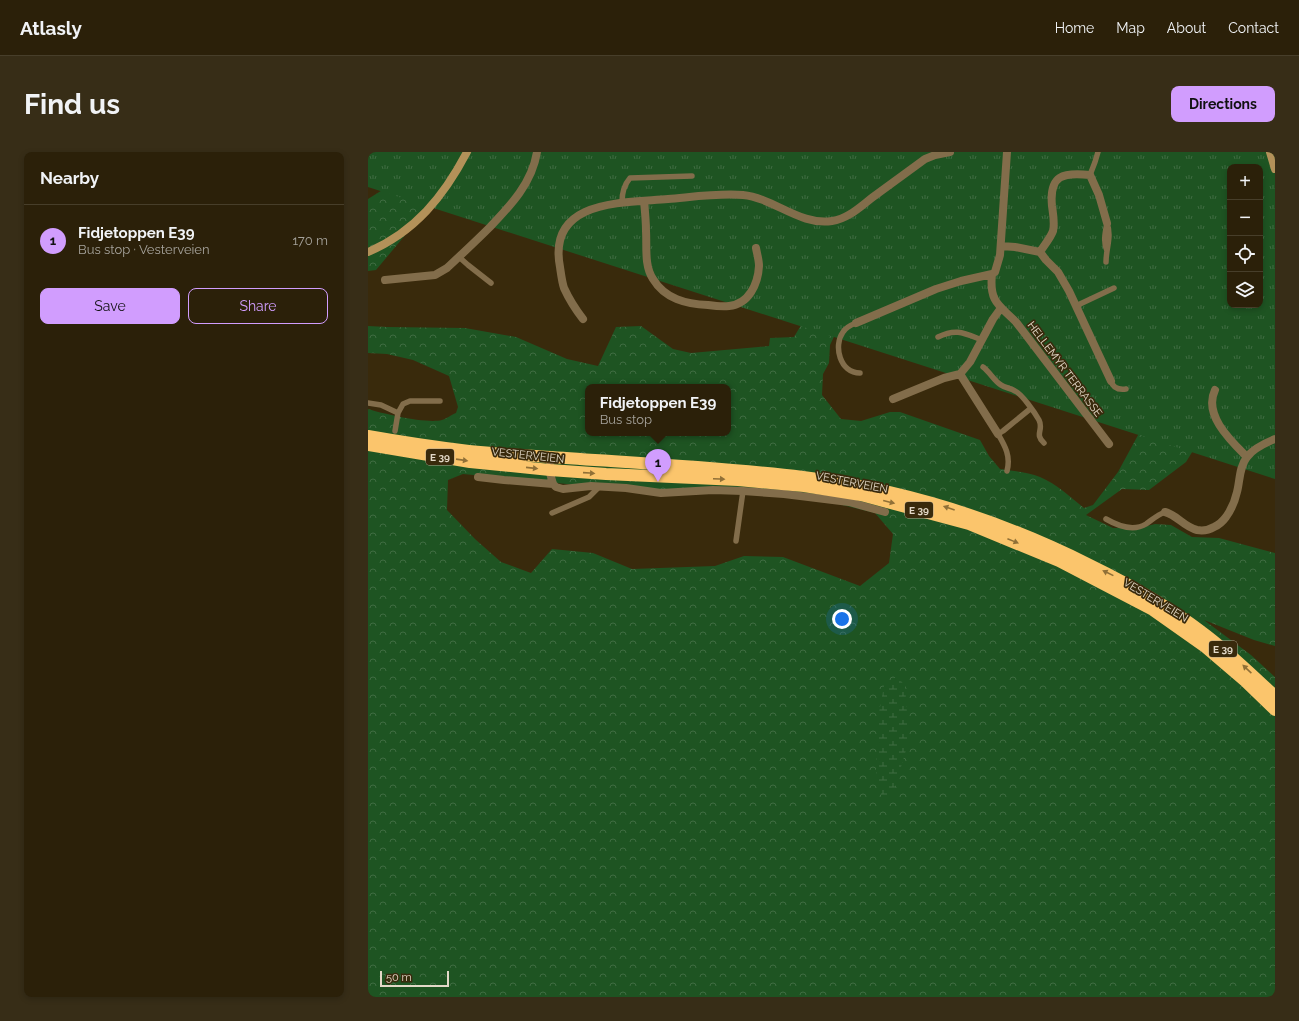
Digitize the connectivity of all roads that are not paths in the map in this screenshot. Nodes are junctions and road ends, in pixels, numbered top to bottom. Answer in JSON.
{"nodes":[{"id":1,"x":467,"y":152,"type":"edge"},
{"id":2,"x":537,"y":152,"type":"edge"},
{"id":3,"x":950,"y":152,"type":"edge"},
{"id":4,"x":1007,"y":152,"type":"edge"},
{"id":5,"x":1098,"y":152,"type":"edge"},
{"id":6,"x":1270,"y":152,"type":"edge"},
{"id":7,"x":1275,"y":169,"type":"edge"},
{"id":8,"x":1090,"y":175,"type":"junction"},
{"id":9,"x":692,"y":176,"type":"dead end"},
{"id":10,"x":644,"y":201,"type":"junction"},
{"id":11,"x":622,"y":202,"type":"junction"},
{"id":12,"x":1107,"y":223,"type":"joint"},
{"id":13,"x":1000,"y":246,"type":"junction"},
{"id":14,"x":756,"y":248,"type":"dead end"},
{"id":15,"x":368,"y":252,"type":"edge"},
{"id":16,"x":1040,"y":252,"type":"junction"},
{"id":17,"x":459,"y":257,"type":"junction"},
{"id":18,"x":1106,"y":262,"type":"dead end"},
{"id":19,"x":992,"y":274,"type":"junction"},
{"id":20,"x":385,"y":280,"type":"dead end"},
{"id":21,"x":492,"y":282,"type":"dead end"},
{"id":22,"x":1114,"y":288,"type":"dead end"},
{"id":23,"x":1077,"y":307,"type":"junction"},
{"id":24,"x":1001,"y":308,"type":"junction"},
{"id":25,"x":583,"y":319,"type":"dead end"},
{"id":26,"x":856,"y":323,"type":"joint"},
{"id":27,"x":938,"y":337,"type":"dead end"},
{"id":28,"x":982,"y":340,"type":"junction"},
{"id":29,"x":983,"y":368,"type":"dead end"},
{"id":30,"x":860,"y":373,"type":"dead end"},
{"id":31,"x":960,"y":374,"type":"junction"},
{"id":32,"x":1111,"y":381,"type":"joint"},
{"id":33,"x":1126,"y":389,"type":"dead end"},
{"id":34,"x":1215,"y":390,"type":"dead end"},
{"id":35,"x":893,"y":399,"type":"dead end"},
{"id":36,"x":440,"y":401,"type":"dead end"},
{"id":37,"x":368,"y":403,"type":"edge"},
{"id":38,"x":1030,"y":409,"type":"junction"},
{"id":39,"x":398,"y":413,"type":"junction"},
{"id":40,"x":395,"y":431,"type":"dead end"},
{"id":41,"x":998,"y":434,"type":"junction"},
{"id":42,"x":368,"y":436,"type":"edge"},
{"id":43,"x":1275,"y":439,"type":"edge"},
{"id":44,"x":1044,"y":443,"type":"dead end"},
{"id":45,"x":1109,"y":444,"type":"dead end"},
{"id":46,"x":368,"y":445,"type":"edge"},
{"id":47,"x":551,"y":457,"type":"junction"},
{"id":48,"x":1247,"y":457,"type":"junction"},
{"id":49,"x":550,"y":470,"type":"junction"},
{"id":50,"x":1007,"y":471,"type":"dead end"},
{"id":51,"x":478,"y":477,"type":"dead end"},
{"id":52,"x":553,"y":484,"type":"junction"},
{"id":53,"x":600,"y":486,"type":"junction"},
{"id":54,"x":743,"y":491,"type":"junction"},
{"id":55,"x":884,"y":512,"type":"dead end"},
{"id":56,"x":1165,"y":512,"type":"joint"},
{"id":57,"x":552,"y":513,"type":"dead end"},
{"id":58,"x":1106,"y":519,"type":"dead end"},
{"id":59,"x":736,"y":540,"type":"dead end"},
{"id":60,"x":1275,"y":696,"type":"edge"},
{"id":61,"x":1275,"y":710,"type":"edge"}],
"edges":[{"from":1,"to":15,"type":"street"},
{"from":2,"to":17,"type":"street"},
{"from":3,"to":10,"type":"street"},
{"from":4,"to":13,"type":"street","name":"HELLEMYR TERRASSE"},
{"from":5,"to":8,"type":"lane"},
{"from":6,"to":7,"type":"street"},
{"from":8,"to":12,"type":"street"},
{"from":8,"to":16,"type":"street"},
{"from":9,"to":11,"type":"lane"},
{"from":10,"to":11,"type":"street"},
{"from":10,"to":14,"type":"street"},
{"from":11,"to":25,"type":"street"},
{"from":12,"to":18,"type":"lane"},
{"from":13,"to":16,"type":"street"},
{"from":13,"to":19,"type":"street","name":"HELLEMYR TERRASSE"},
{"from":16,"to":23,"type":"street"},
{"from":17,"to":20,"type":"street"},
{"from":17,"to":21,"type":"lane"},
{"from":19,"to":24,"type":"street","name":"HELLEMYR TERRASSE"},
{"from":19,"to":26,"type":"street"},
{"from":22,"to":23,"type":"lane"},
{"from":23,"to":32,"type":"street"},
{"from":24,"to":28,"type":"street"},
{"from":24,"to":45,"type":"street","name":"HELLEMYR TERRASSE"},
{"from":26,"to":30,"type":"lane"},
{"from":27,"to":28,"type":"lane"},
{"from":28,"to":31,"type":"street"},
{"from":29,"to":38,"type":"lane"},
{"from":31,"to":35,"type":"street"},
{"from":31,"to":41,"type":"street"},
{"from":32,"to":33,"type":"lane"},
{"from":34,"to":48,"type":"street"},
{"from":36,"to":39,"type":"lane"},
{"from":37,"to":39,"type":"lane"},
{"from":38,"to":41,"type":"lane"},
{"from":38,"to":44,"type":"lane"},
{"from":39,"to":40,"type":"lane"},
{"from":41,"to":50,"type":"lane"},
{"from":42,"to":47,"type":"highway","name":"VESTERVEIEN","number":"E 39"},
{"from":43,"to":48,"type":"street"},
{"from":46,"to":49,"type":"highway","name":"VESTERVEIEN","number":"E 39","one_way":true},
{"from":47,"to":49,"type":"street"},
{"from":60,"to":47,"type":"highway","name":"VESTERVEIEN","number":"E 39","one_way":true},
{"from":48,"to":56,"type":"street"},
{"from":49,"to":52,"type":"street"},
{"from":49,"to":61,"type":"highway","name":"VESTERVEIEN","number":"E 39","one_way":true},
{"from":51,"to":52,"type":"street"},
{"from":52,"to":53,"type":"street"},
{"from":53,"to":54,"type":"street"},
{"from":53,"to":57,"type":"lane"},
{"from":54,"to":55,"type":"street"},
{"from":54,"to":59,"type":"lane"},
{"from":56,"to":58,"type":"lane"}]}
